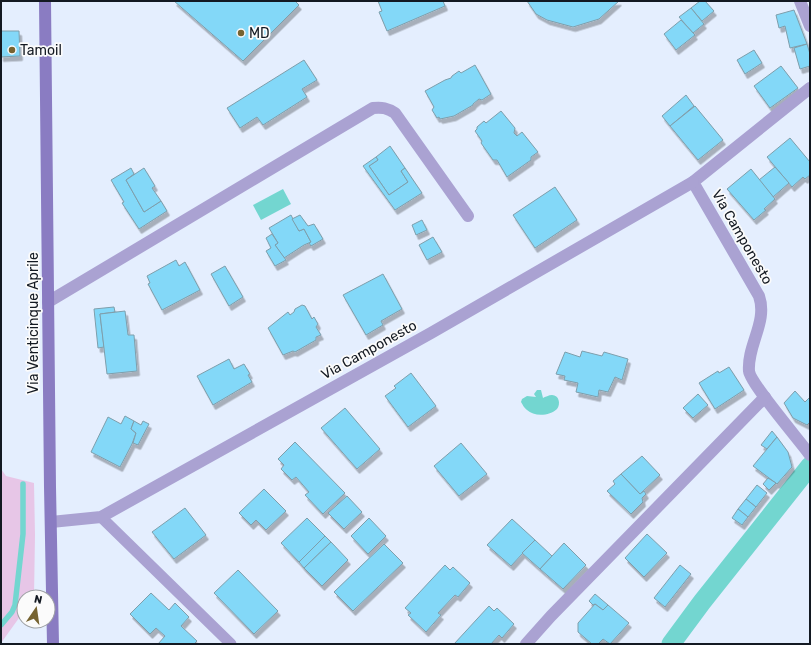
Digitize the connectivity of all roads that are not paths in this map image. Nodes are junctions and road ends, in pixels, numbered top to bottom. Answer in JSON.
{"nodes":[{"id":1,"x":45,"y":1,"type":"edge"},
{"id":2,"x":800,"y":1,"type":"edge"},
{"id":3,"x":810,"y":26,"type":"edge"},
{"id":4,"x":810,"y":88,"type":"edge"},
{"id":5,"x":693,"y":182,"type":"junction"},
{"id":6,"x":468,"y":216,"type":"dead end"},
{"id":7,"x":48,"y":302,"type":"junction"},
{"id":8,"x":765,"y":397,"type":"junction"},
{"id":9,"x":807,"y":451,"type":"edge"},
{"id":10,"x":101,"y":517,"type":"junction"},
{"id":11,"x":51,"y":522,"type":"junction"},
{"id":12,"x":53,"y":644,"type":"edge"},
{"id":13,"x":231,"y":644,"type":"edge"},
{"id":14,"x":526,"y":644,"type":"edge"}],
"edges":[{"from":1,"to":7,"type":"main road","name":"Via Venticinque Aprile"},
{"from":2,"to":3,"type":"street"},
{"from":4,"to":5,"type":"street","name":"Via Camponesto"},
{"from":5,"to":8,"type":"street","name":"Via Camponesto"},
{"from":5,"to":10,"type":"street","name":"Via Camponesto"},
{"from":6,"to":7,"type":"street"},
{"from":7,"to":11,"type":"main road","name":"Via Venticinque Aprile"},
{"from":8,"to":9,"type":"street","name":"Via Camponesto"},
{"from":8,"to":14,"type":"street"},
{"from":10,"to":11,"type":"street","name":"Via Camponesto"},
{"from":10,"to":13,"type":"lane"},
{"from":11,"to":12,"type":"main road","name":"Via Venticinque Aprile"}]}
